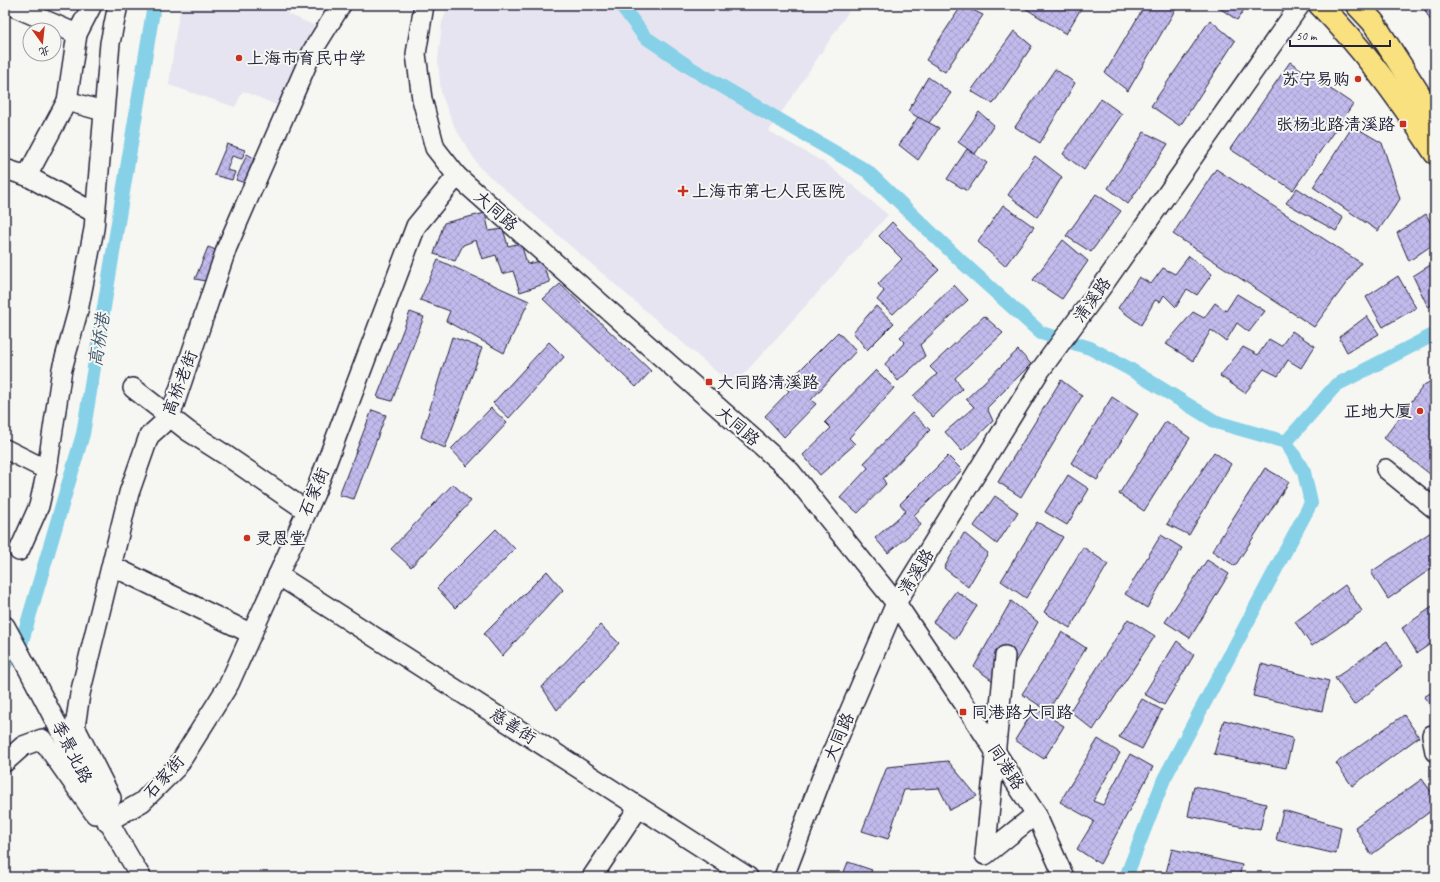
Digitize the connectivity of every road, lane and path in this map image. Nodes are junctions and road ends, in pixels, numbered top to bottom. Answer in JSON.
{"nodes":[{"id":1,"x":10,"y":5,"type":"edge"},
{"id":2,"x":92,"y":5,"type":"edge"},
{"id":3,"x":118,"y":5,"type":"edge"},
{"id":4,"x":341,"y":5,"type":"edge"},
{"id":5,"x":424,"y":5,"type":"edge"},
{"id":6,"x":1300,"y":5,"type":"edge"},
{"id":7,"x":1320,"y":5,"type":"edge"},
{"id":8,"x":1357,"y":5,"type":"edge"},
{"id":9,"x":77,"y":34,"type":"junction"},
{"id":10,"x":67,"y":101,"type":"junction"},
{"id":11,"x":103,"y":111,"type":"junction"},
{"id":12,"x":1435,"y":119,"type":"edge"},
{"id":13,"x":1435,"y":153,"type":"edge"},
{"id":14,"x":5,"y":170,"type":"edge"},
{"id":15,"x":27,"y":176,"type":"junction"},
{"id":16,"x":457,"y":176,"type":"junction"},
{"id":17,"x":95,"y":213,"type":"junction"},
{"id":18,"x":132,"y":388,"type":"dead end"},
{"id":19,"x":170,"y":417,"type":"junction"},
{"id":20,"x":5,"y":449,"type":"edge"},
{"id":21,"x":1386,"y":469,"type":"dead end"},
{"id":22,"x":47,"y":470,"type":"junction"},
{"id":23,"x":1435,"y":509,"type":"edge"},
{"id":24,"x":307,"y":511,"type":"junction"},
{"id":25,"x":19,"y":551,"type":"dead end"},
{"id":26,"x":112,"y":566,"type":"junction"},
{"id":27,"x":278,"y":575,"type":"junction"},
{"id":28,"x":896,"y":603,"type":"junction"},
{"id":29,"x":5,"y":626,"type":"edge"},
{"id":30,"x":252,"y":634,"type":"junction"},
{"id":31,"x":1005,"y":656,"type":"dead end"},
{"id":32,"x":996,"y":751,"type":"junction"},
{"id":33,"x":5,"y":762,"type":"edge"},
{"id":34,"x":639,"y":807,"type":"junction"},
{"id":35,"x":1036,"y":814,"type":"junction"},
{"id":36,"x":105,"y":818,"type":"junction"},
{"id":37,"x":141,"y":877,"type":"edge"},
{"id":38,"x":592,"y":877,"type":"edge"},
{"id":39,"x":748,"y":877,"type":"edge"},
{"id":40,"x":784,"y":877,"type":"edge"},
{"id":41,"x":1064,"y":877,"type":"edge"}],
"edges":[{"from":1,"to":9,"type":"street"},
{"from":2,"to":9,"type":"street"},
{"from":3,"to":11,"type":"street"},
{"from":4,"to":19,"type":"street","name":"高桥老街"},
{"from":5,"to":16,"type":"street","name":"大同路"},
{"from":6,"to":28,"type":"street","name":"清溪路"},
{"from":7,"to":13,"type":"main road"},
{"from":8,"to":12,"type":"main road"},
{"from":9,"to":10,"type":"street"},
{"from":10,"to":11,"type":"street"},
{"from":10,"to":15,"type":"street"},
{"from":11,"to":17,"type":"street"},
{"from":14,"to":15,"type":"street"},
{"from":15,"to":17,"type":"street"},
{"from":16,"to":24,"type":"street","name":"石家街"},
{"from":16,"to":28,"type":"street","name":"大同路"},
{"from":17,"to":22,"type":"street"},
{"from":18,"to":19,"type":"street"},
{"from":19,"to":24,"type":"street"},
{"from":19,"to":26,"type":"street","name":"高桥老街"},
{"from":20,"to":22,"type":"street"},
{"from":21,"to":23,"type":"street"},
{"from":22,"to":25,"type":"street"},
{"from":24,"to":27,"type":"street","name":"石家街"},
{"from":26,"to":30,"type":"street"},
{"from":26,"to":36,"type":"street","name":"高桥老街"},
{"from":27,"to":30,"type":"street","name":"石家街"},
{"from":27,"to":34,"type":"street","name":"慈善街"},
{"from":28,"to":32,"type":"street","name":"同港路"},
{"from":28,"to":40,"type":"street","name":"大同路"},
{"from":29,"to":36,"type":"street","name":"季景北路"},
{"from":30,"to":36,"type":"street","name":"石家街"},
{"from":31,"to":32,"type":"street"},
{"from":32,"to":35,"type":"street","name":"同港路"},
{"from":32,"to":35,"type":"street"},
{"from":33,"to":36,"type":"street"},
{"from":34,"to":38,"type":"street"},
{"from":34,"to":39,"type":"street","name":"慈善街"},
{"from":35,"to":41,"type":"street","name":"同港路"},
{"from":36,"to":37,"type":"street","name":"季景北路"}]}
